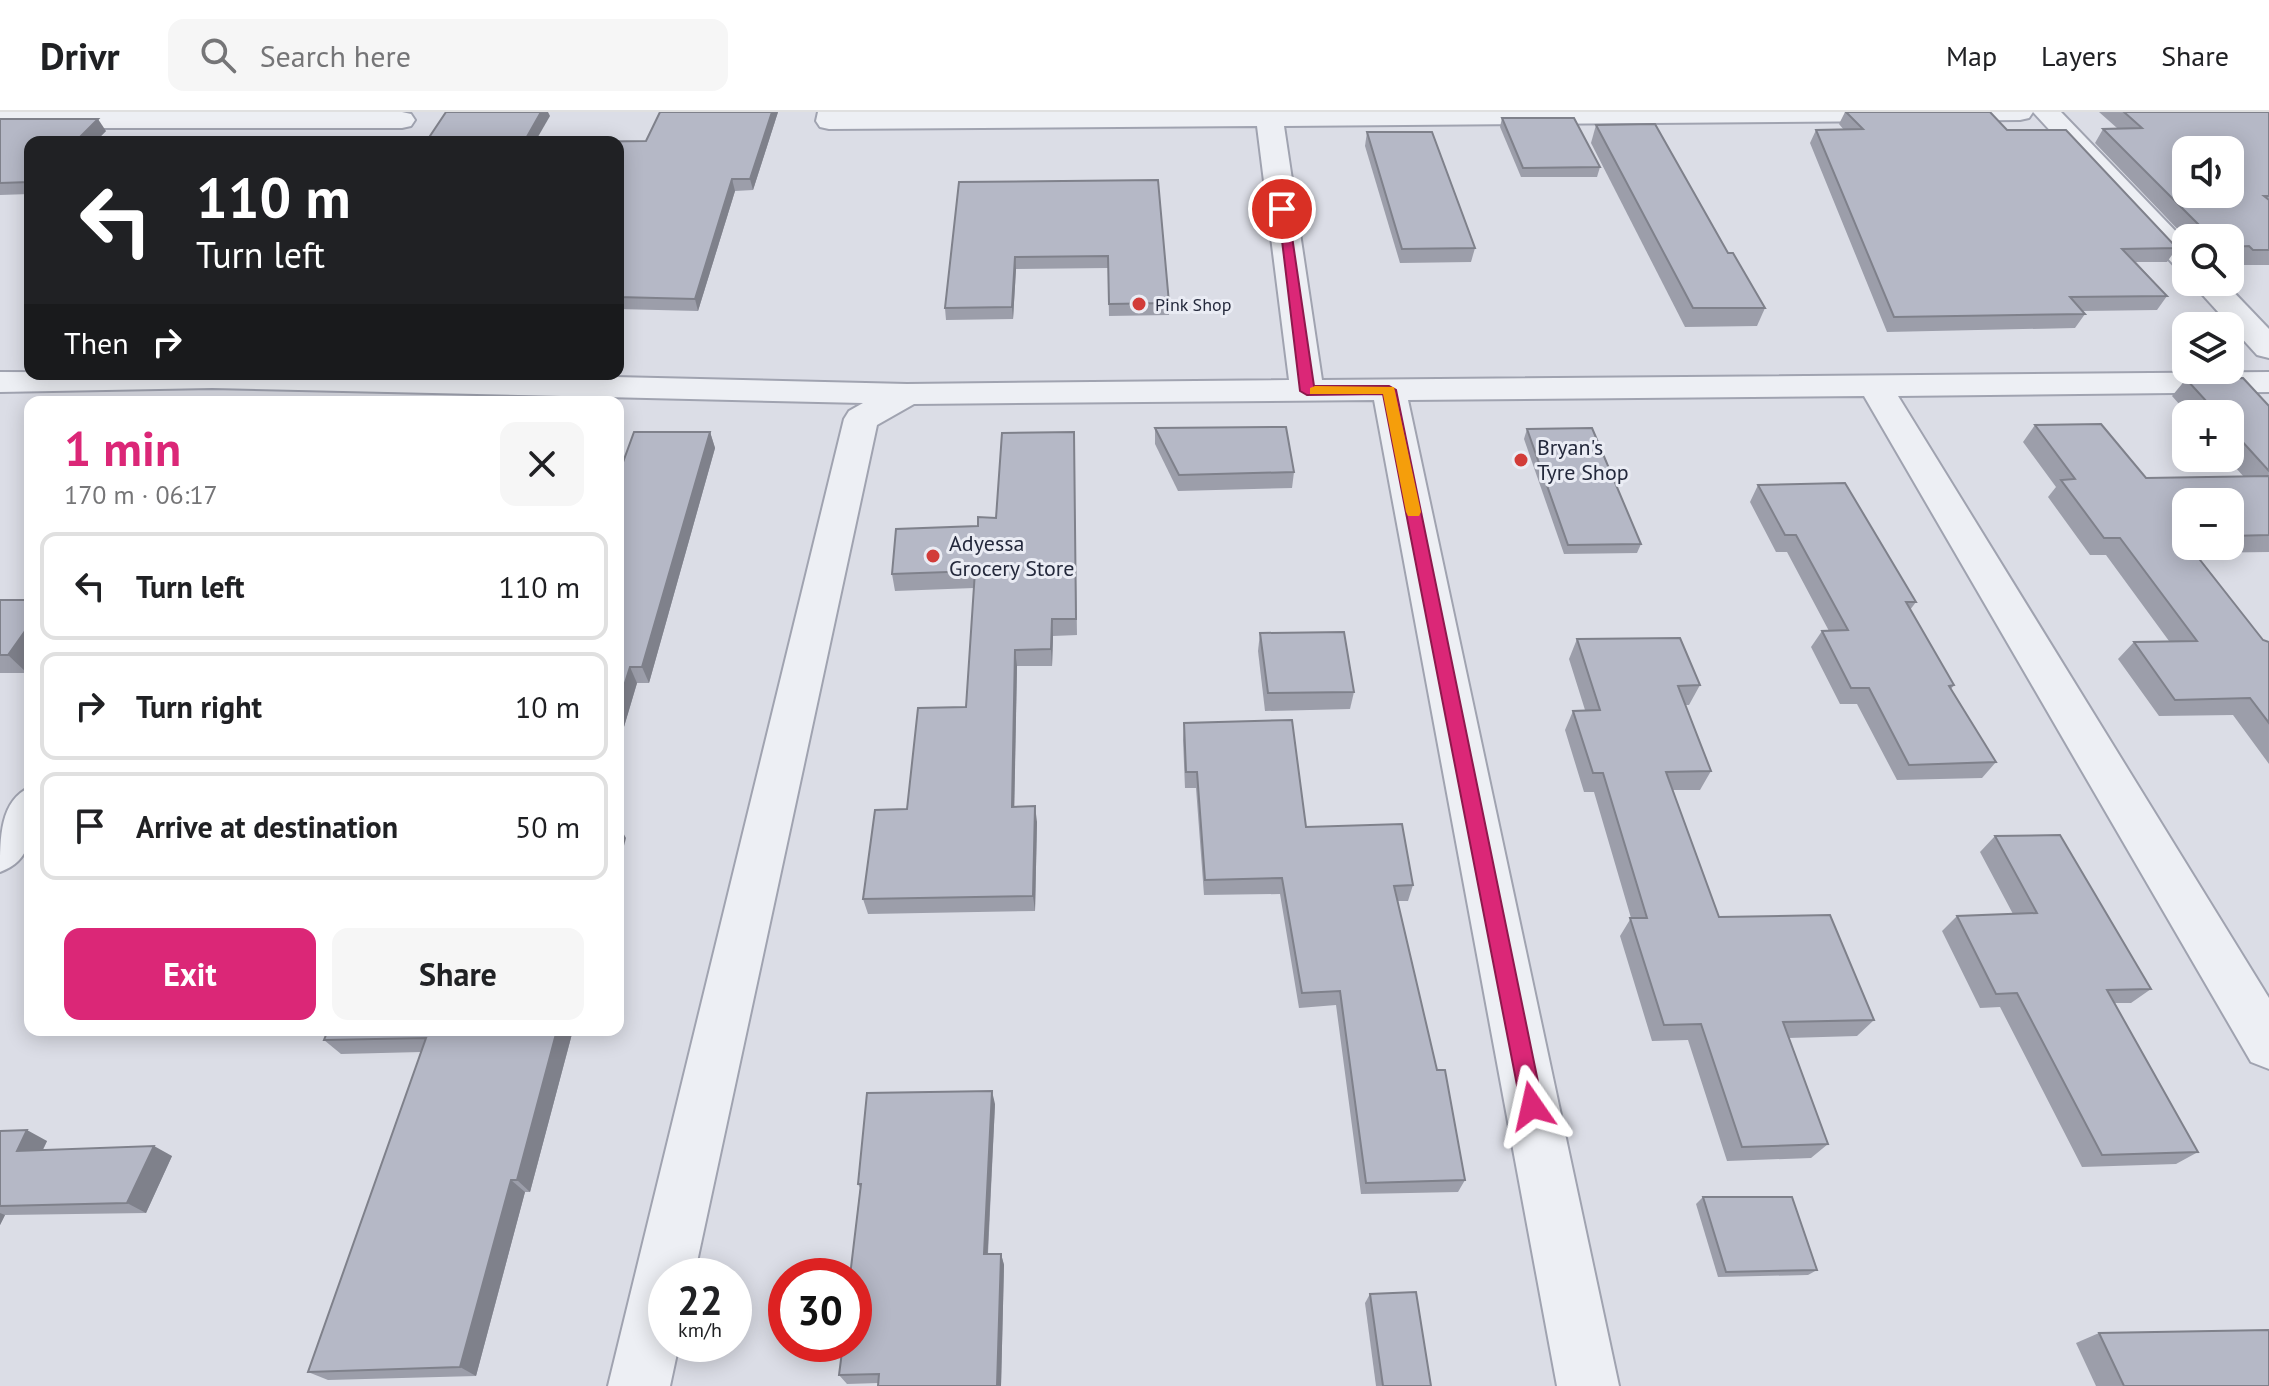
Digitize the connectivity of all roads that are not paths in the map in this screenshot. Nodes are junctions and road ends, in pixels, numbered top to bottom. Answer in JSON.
{"nodes":[{"id":1,"x":831,"y":112,"type":"edge"},
{"id":2,"x":2020,"y":112,"type":"edge"},
{"id":3,"x":2046,"y":112,"type":"edge"},
{"id":4,"x":1270,"y":115,"type":"edge"},
{"id":5,"x":404,"y":116,"type":"edge"},
{"id":6,"x":0,"y":120,"type":"edge"},
{"id":7,"x":389,"y":136,"type":"edge"},
{"id":8,"x":2172,"y":245,"type":"edge"},
{"id":9,"x":2220,"y":296,"type":"edge"},
{"id":10,"x":2269,"y":348,"type":"edge"},
{"id":11,"x":71,"y":380,"type":"edge"},
{"id":12,"x":218,"y":380,"type":"edge"},
{"id":13,"x":367,"y":380,"type":"edge"},
{"id":14,"x":0,"y":382,"type":"edge"},
{"id":15,"x":2269,"y":382,"type":"edge"},
{"id":16,"x":1875,"y":386,"type":"junction"},
{"id":17,"x":1389,"y":390,"type":"junction"},
{"id":18,"x":1307,"y":391,"type":"junction"},
{"id":19,"x":907,"y":394,"type":"junction"},
{"id":20,"x":237,"y":396,"type":"edge"},
{"id":21,"x":24,"y":815,"type":"edge"},
{"id":22,"x":0,"y":852,"type":"edge"},
{"id":23,"x":2269,"y":1045,"type":"edge"},
{"id":24,"x":639,"y":1386,"type":"edge"},
{"id":25,"x":1588,"y":1386,"type":"edge"}],
"edges":[{"from":1,"to":4,"type":"street"},
{"from":2,"to":4,"type":"street"},
{"from":3,"to":8,"type":"street"},
{"from":4,"to":18,"type":"street"},
{"from":5,"to":6,"type":"street"},
{"from":5,"to":7,"type":"street"},
{"from":9,"to":10,"type":"street"},
{"from":11,"to":14,"type":"street"},
{"from":12,"to":20,"type":"street"},
{"from":13,"to":19,"type":"street"},
{"from":15,"to":16,"type":"street"},
{"from":16,"to":17,"type":"street"},
{"from":16,"to":23,"type":"street"},
{"from":17,"to":18,"type":"street"},
{"from":17,"to":25,"type":"street"},
{"from":18,"to":19,"type":"street"},
{"from":19,"to":24,"type":"street"},
{"from":21,"to":22,"type":"street"}]}
